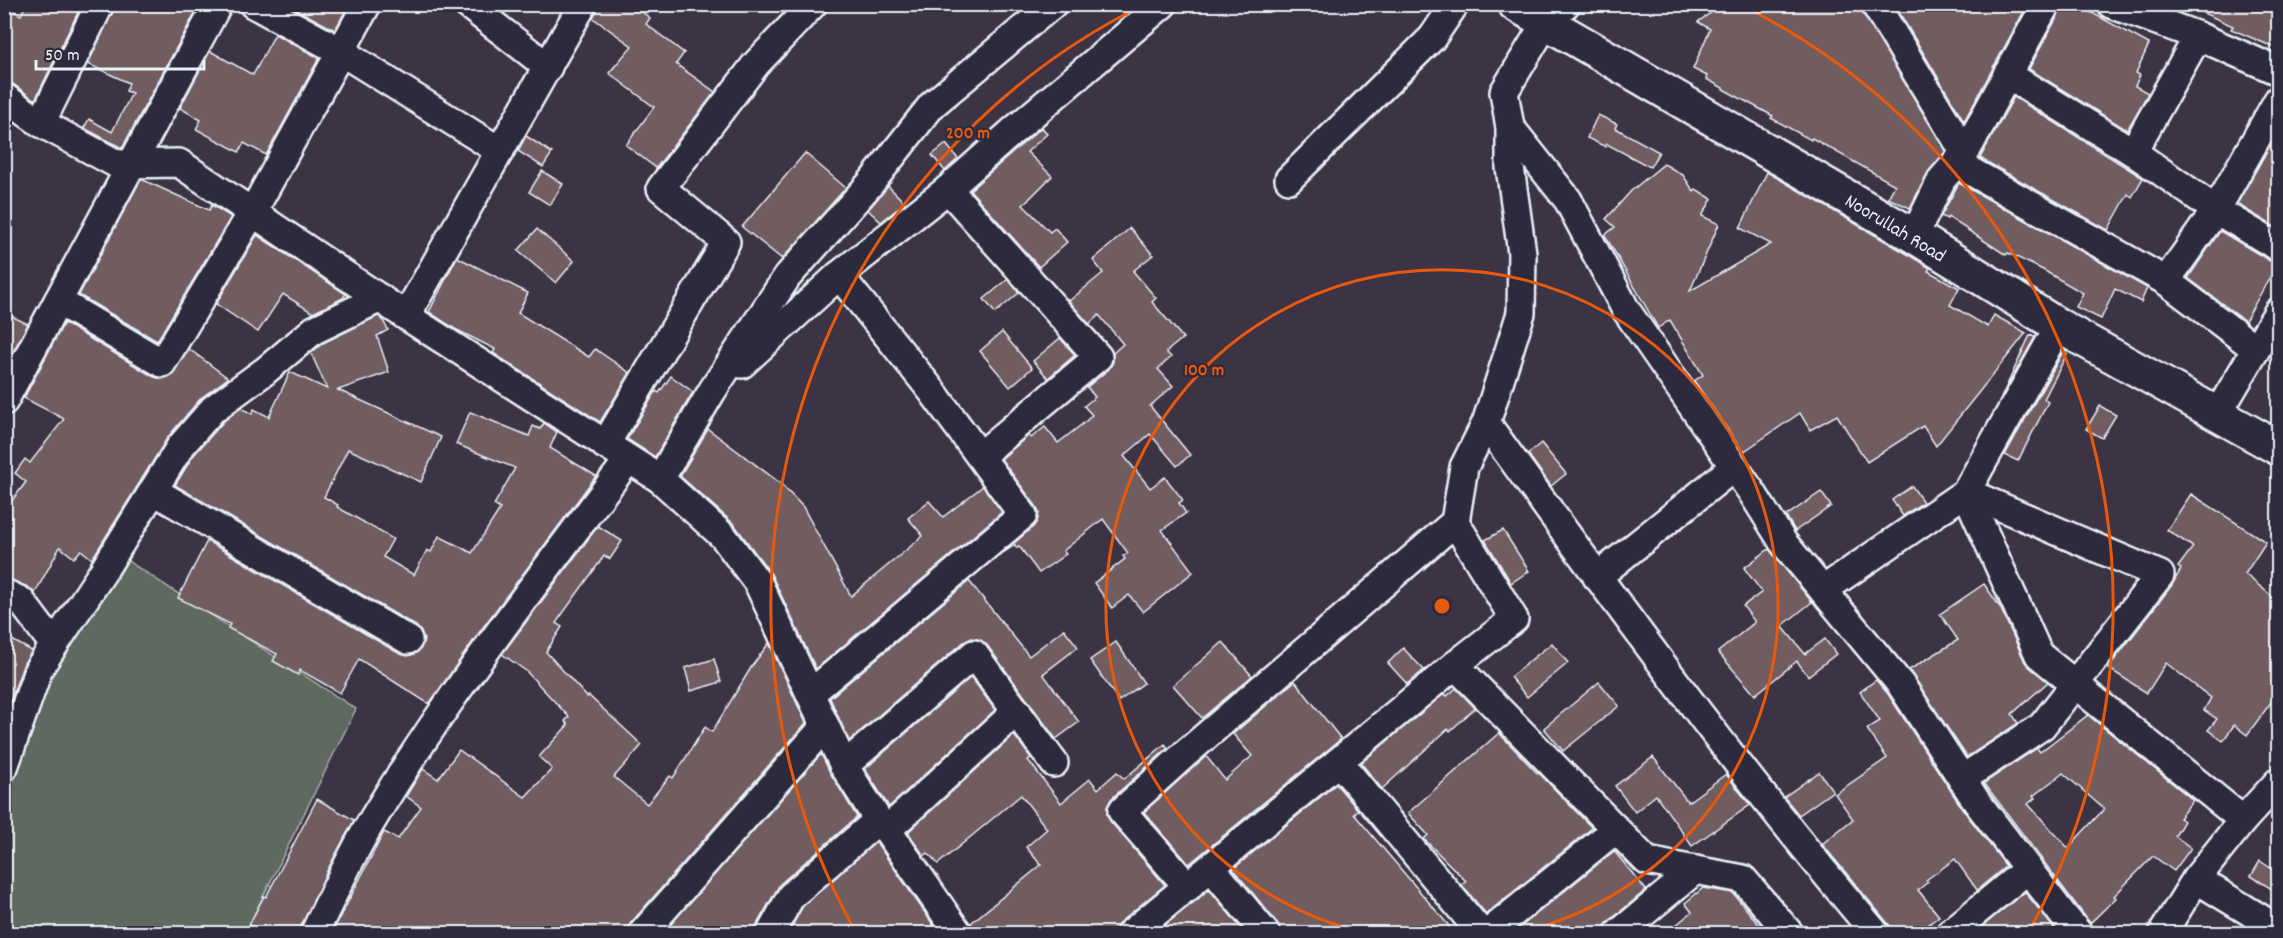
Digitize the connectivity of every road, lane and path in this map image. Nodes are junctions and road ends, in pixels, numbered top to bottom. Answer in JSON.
{"nodes":[{"id":1,"x":100,"y":4,"type":"edge"},
{"id":2,"x":218,"y":4,"type":"edge"},
{"id":3,"x":253,"y":4,"type":"edge"},
{"id":4,"x":367,"y":4,"type":"edge"},
{"id":5,"x":467,"y":4,"type":"edge"},
{"id":6,"x":583,"y":4,"type":"edge"},
{"id":7,"x":813,"y":4,"type":"edge"},
{"id":8,"x":1053,"y":4,"type":"edge"},
{"id":9,"x":1163,"y":4,"type":"edge"},
{"id":10,"x":1455,"y":4,"type":"edge"},
{"id":11,"x":1515,"y":4,"type":"edge"},
{"id":12,"x":1875,"y":4,"type":"edge"},
{"id":13,"x":2046,"y":4,"type":"edge"},
{"id":14,"x":2111,"y":4,"type":"edge"},
{"id":15,"x":1556,"y":14,"type":"edge"},
{"id":16,"x":2198,"y":36,"type":"junction"},
{"id":17,"x":340,"y":51,"type":"junction"},
{"id":18,"x":548,"y":67,"type":"junction"},
{"id":19,"x":2278,"y":71,"type":"edge"},
{"id":20,"x":2007,"y":74,"type":"junction"},
{"id":21,"x":4,"y":97,"type":"edge"},
{"id":22,"x":2278,"y":100,"type":"edge"},
{"id":23,"x":41,"y":123,"type":"junction"},
{"id":24,"x":1510,"y":127,"type":"junction"},
{"id":25,"x":500,"y":151,"type":"junction"},
{"id":26,"x":2133,"y":152,"type":"junction"},
{"id":27,"x":1960,"y":158,"type":"junction"},
{"id":28,"x":131,"y":164,"type":"junction"},
{"id":29,"x":1289,"y":179,"type":"dead end"},
{"id":30,"x":948,"y":189,"type":"junction"},
{"id":31,"x":2216,"y":210,"type":"junction"},
{"id":32,"x":252,"y":213,"type":"junction"},
{"id":33,"x":1914,"y":236,"type":"junction"},
{"id":34,"x":2278,"y":247,"type":"edge"},
{"id":35,"x":839,"y":275,"type":"junction"},
{"id":36,"x":2166,"y":281,"type":"junction"},
{"id":37,"x":380,"y":298,"type":"junction"},
{"id":38,"x":58,"y":301,"type":"junction"},
{"id":39,"x":2278,"y":312,"type":"edge"},
{"id":40,"x":406,"y":316,"type":"junction"},
{"id":41,"x":2059,"y":326,"type":"junction"},
{"id":42,"x":2256,"y":349,"type":"junction"},
{"id":43,"x":712,"y":391,"type":"junction"},
{"id":44,"x":4,"y":401,"type":"edge"},
{"id":45,"x":2218,"y":413,"type":"junction"},
{"id":46,"x":1486,"y":423,"type":"junction"},
{"id":47,"x":605,"y":445,"type":"junction"},
{"id":48,"x":2278,"y":448,"type":"edge"},
{"id":49,"x":980,"y":456,"type":"junction"},
{"id":50,"x":628,"y":460,"type":"junction"},
{"id":51,"x":1734,"y":467,"type":"junction"},
{"id":52,"x":660,"y":480,"type":"junction"},
{"id":53,"x":154,"y":492,"type":"junction"},
{"id":54,"x":1966,"y":492,"type":"junction"},
{"id":55,"x":1455,"y":522,"type":"junction"},
{"id":56,"x":1597,"y":577,"type":"junction"},
{"id":57,"x":1823,"y":590,"type":"junction"},
{"id":58,"x":4,"y":593,"type":"edge"},
{"id":59,"x":408,"y":640,"type":"dead end"},
{"id":60,"x":54,"y":645,"type":"junction"},
{"id":61,"x":1455,"y":665,"type":"junction"},
{"id":62,"x":2074,"y":684,"type":"junction"},
{"id":63,"x":810,"y":694,"type":"junction"},
{"id":64,"x":1017,"y":711,"type":"junction"},
{"id":65,"x":825,"y":726,"type":"junction"},
{"id":66,"x":1339,"y":762,"type":"junction"},
{"id":67,"x":1054,"y":763,"type":"dead end"},
{"id":68,"x":844,"y":765,"type":"junction"},
{"id":69,"x":4,"y":767,"type":"edge"},
{"id":70,"x":1962,"y":779,"type":"junction"},
{"id":71,"x":2278,"y":782,"type":"edge"},
{"id":72,"x":2243,"y":820,"type":"junction"},
{"id":73,"x":882,"y":825,"type":"junction"},
{"id":74,"x":1616,"y":830,"type":"junction"},
{"id":75,"x":1211,"y":867,"type":"junction"},
{"id":76,"x":2028,"y":869,"type":"junction"},
{"id":77,"x":1695,"y":870,"type":"junction"},
{"id":78,"x":2196,"y":879,"type":"junction"},
{"id":79,"x":1188,"y":886,"type":"junction"},
{"id":80,"x":2278,"y":929,"type":"edge"},
{"id":81,"x":314,"y":933,"type":"edge"},
{"id":82,"x":642,"y":933,"type":"edge"},
{"id":83,"x":770,"y":933,"type":"edge"},
{"id":84,"x":959,"y":933,"type":"edge"},
{"id":85,"x":1130,"y":933,"type":"edge"},
{"id":86,"x":1266,"y":933,"type":"edge"},
{"id":87,"x":1482,"y":933,"type":"edge"},
{"id":88,"x":1487,"y":933,"type":"edge"},
{"id":89,"x":1618,"y":933,"type":"edge"},
{"id":90,"x":1790,"y":933,"type":"edge"},
{"id":91,"x":1876,"y":933,"type":"edge"},
{"id":92,"x":1949,"y":933,"type":"edge"},
{"id":93,"x":2079,"y":933,"type":"edge"},
{"id":94,"x":2162,"y":933,"type":"edge"}],
"edges":[{"from":1,"to":23,"type":"street"},
{"from":2,"to":28,"type":"street"},
{"from":3,"to":17,"type":"street"},
{"from":4,"to":17,"type":"street"},
{"from":5,"to":18,"type":"street"},
{"from":6,"to":18,"type":"street"},
{"from":7,"to":47,"type":"street"},
{"from":8,"to":43,"type":"street"},
{"from":9,"to":30,"type":"street"},
{"from":10,"to":29,"type":"street"},
{"from":11,"to":15,"type":"main road","name":"Noorullah Road"},
{"from":12,"to":27,"type":"street"},
{"from":13,"to":20,"type":"street"},
{"from":14,"to":16,"type":"street"},
{"from":15,"to":24,"type":"street"},
{"from":15,"to":33,"type":"main road","name":"Noorullah Road"},
{"from":16,"to":19,"type":"street"},
{"from":16,"to":26,"type":"street"},
{"from":17,"to":25,"type":"street"},
{"from":17,"to":32,"type":"street"},
{"from":18,"to":25,"type":"street"},
{"from":20,"to":26,"type":"street"},
{"from":20,"to":27,"type":"street"},
{"from":21,"to":23,"type":"street"},
{"from":22,"to":31,"type":"street"},
{"from":23,"to":28,"type":"street"},
{"from":24,"to":46,"type":"street"},
{"from":24,"to":51,"type":"street"},
{"from":25,"to":40,"type":"street"},
{"from":26,"to":31,"type":"street"},
{"from":27,"to":33,"type":"street"},
{"from":27,"to":36,"type":"street"},
{"from":28,"to":32,"type":"street"},
{"from":28,"to":38,"type":"street"},
{"from":30,"to":35,"type":"street"},
{"from":30,"to":49,"type":"street"},
{"from":31,"to":34,"type":"street"},
{"from":31,"to":36,"type":"street"},
{"from":32,"to":37,"type":"street"},
{"from":32,"to":38,"type":"street"},
{"from":33,"to":41,"type":"main road","name":"Noorullah Road"},
{"from":35,"to":43,"type":"street"},
{"from":35,"to":49,"type":"street"},
{"from":36,"to":42,"type":"street"},
{"from":37,"to":40,"type":"street"},
{"from":37,"to":53,"type":"street"},
{"from":38,"to":44,"type":"street"},
{"from":39,"to":42,"type":"street"},
{"from":40,"to":47,"type":"street"},
{"from":41,"to":45,"type":"main road","name":"Noorullah Road"},
{"from":41,"to":54,"type":"street"},
{"from":42,"to":45,"type":"street"},
{"from":43,"to":52,"type":"street"},
{"from":45,"to":48,"type":"main road","name":"Noorullah Road"},
{"from":46,"to":55,"type":"street"},
{"from":46,"to":56,"type":"street"},
{"from":47,"to":50,"type":"street"},
{"from":49,"to":63,"type":"street"},
{"from":50,"to":52,"type":"street"},
{"from":50,"to":81,"type":"street"},
{"from":51,"to":56,"type":"street"},
{"from":51,"to":57,"type":"street"},
{"from":52,"to":63,"type":"street"},
{"from":53,"to":59,"type":"street"},
{"from":53,"to":60,"type":"street"},
{"from":54,"to":57,"type":"street"},
{"from":54,"to":62,"type":"street"},
{"from":54,"to":62,"type":"street"},
{"from":55,"to":61,"type":"street"},
{"from":55,"to":79,"type":"street"},
{"from":56,"to":91,"type":"street"},
{"from":57,"to":70,"type":"street"},
{"from":58,"to":60,"type":"street"},
{"from":60,"to":69,"type":"street"},
{"from":61,"to":66,"type":"street"},
{"from":61,"to":74,"type":"street"},
{"from":62,"to":70,"type":"street"},
{"from":62,"to":72,"type":"street"},
{"from":63,"to":65,"type":"street"},
{"from":64,"to":67,"type":"street"},
{"from":64,"to":68,"type":"street"},
{"from":64,"to":73,"type":"street"},
{"from":65,"to":68,"type":"street"},
{"from":65,"to":82,"type":"street"},
{"from":66,"to":75,"type":"street"},
{"from":66,"to":87,"type":"street"},
{"from":68,"to":73,"type":"street"},
{"from":70,"to":76,"type":"street"},
{"from":71,"to":72,"type":"street"},
{"from":72,"to":78,"type":"street"},
{"from":73,"to":83,"type":"street"},
{"from":73,"to":84,"type":"street"},
{"from":74,"to":77,"type":"street"},
{"from":74,"to":88,"type":"street"},
{"from":75,"to":79,"type":"street"},
{"from":75,"to":86,"type":"street"},
{"from":76,"to":92,"type":"street"},
{"from":76,"to":93,"type":"street"},
{"from":77,"to":89,"type":"street"},
{"from":77,"to":90,"type":"street"},
{"from":78,"to":80,"type":"street"},
{"from":78,"to":94,"type":"street"},
{"from":79,"to":85,"type":"street"}]}
